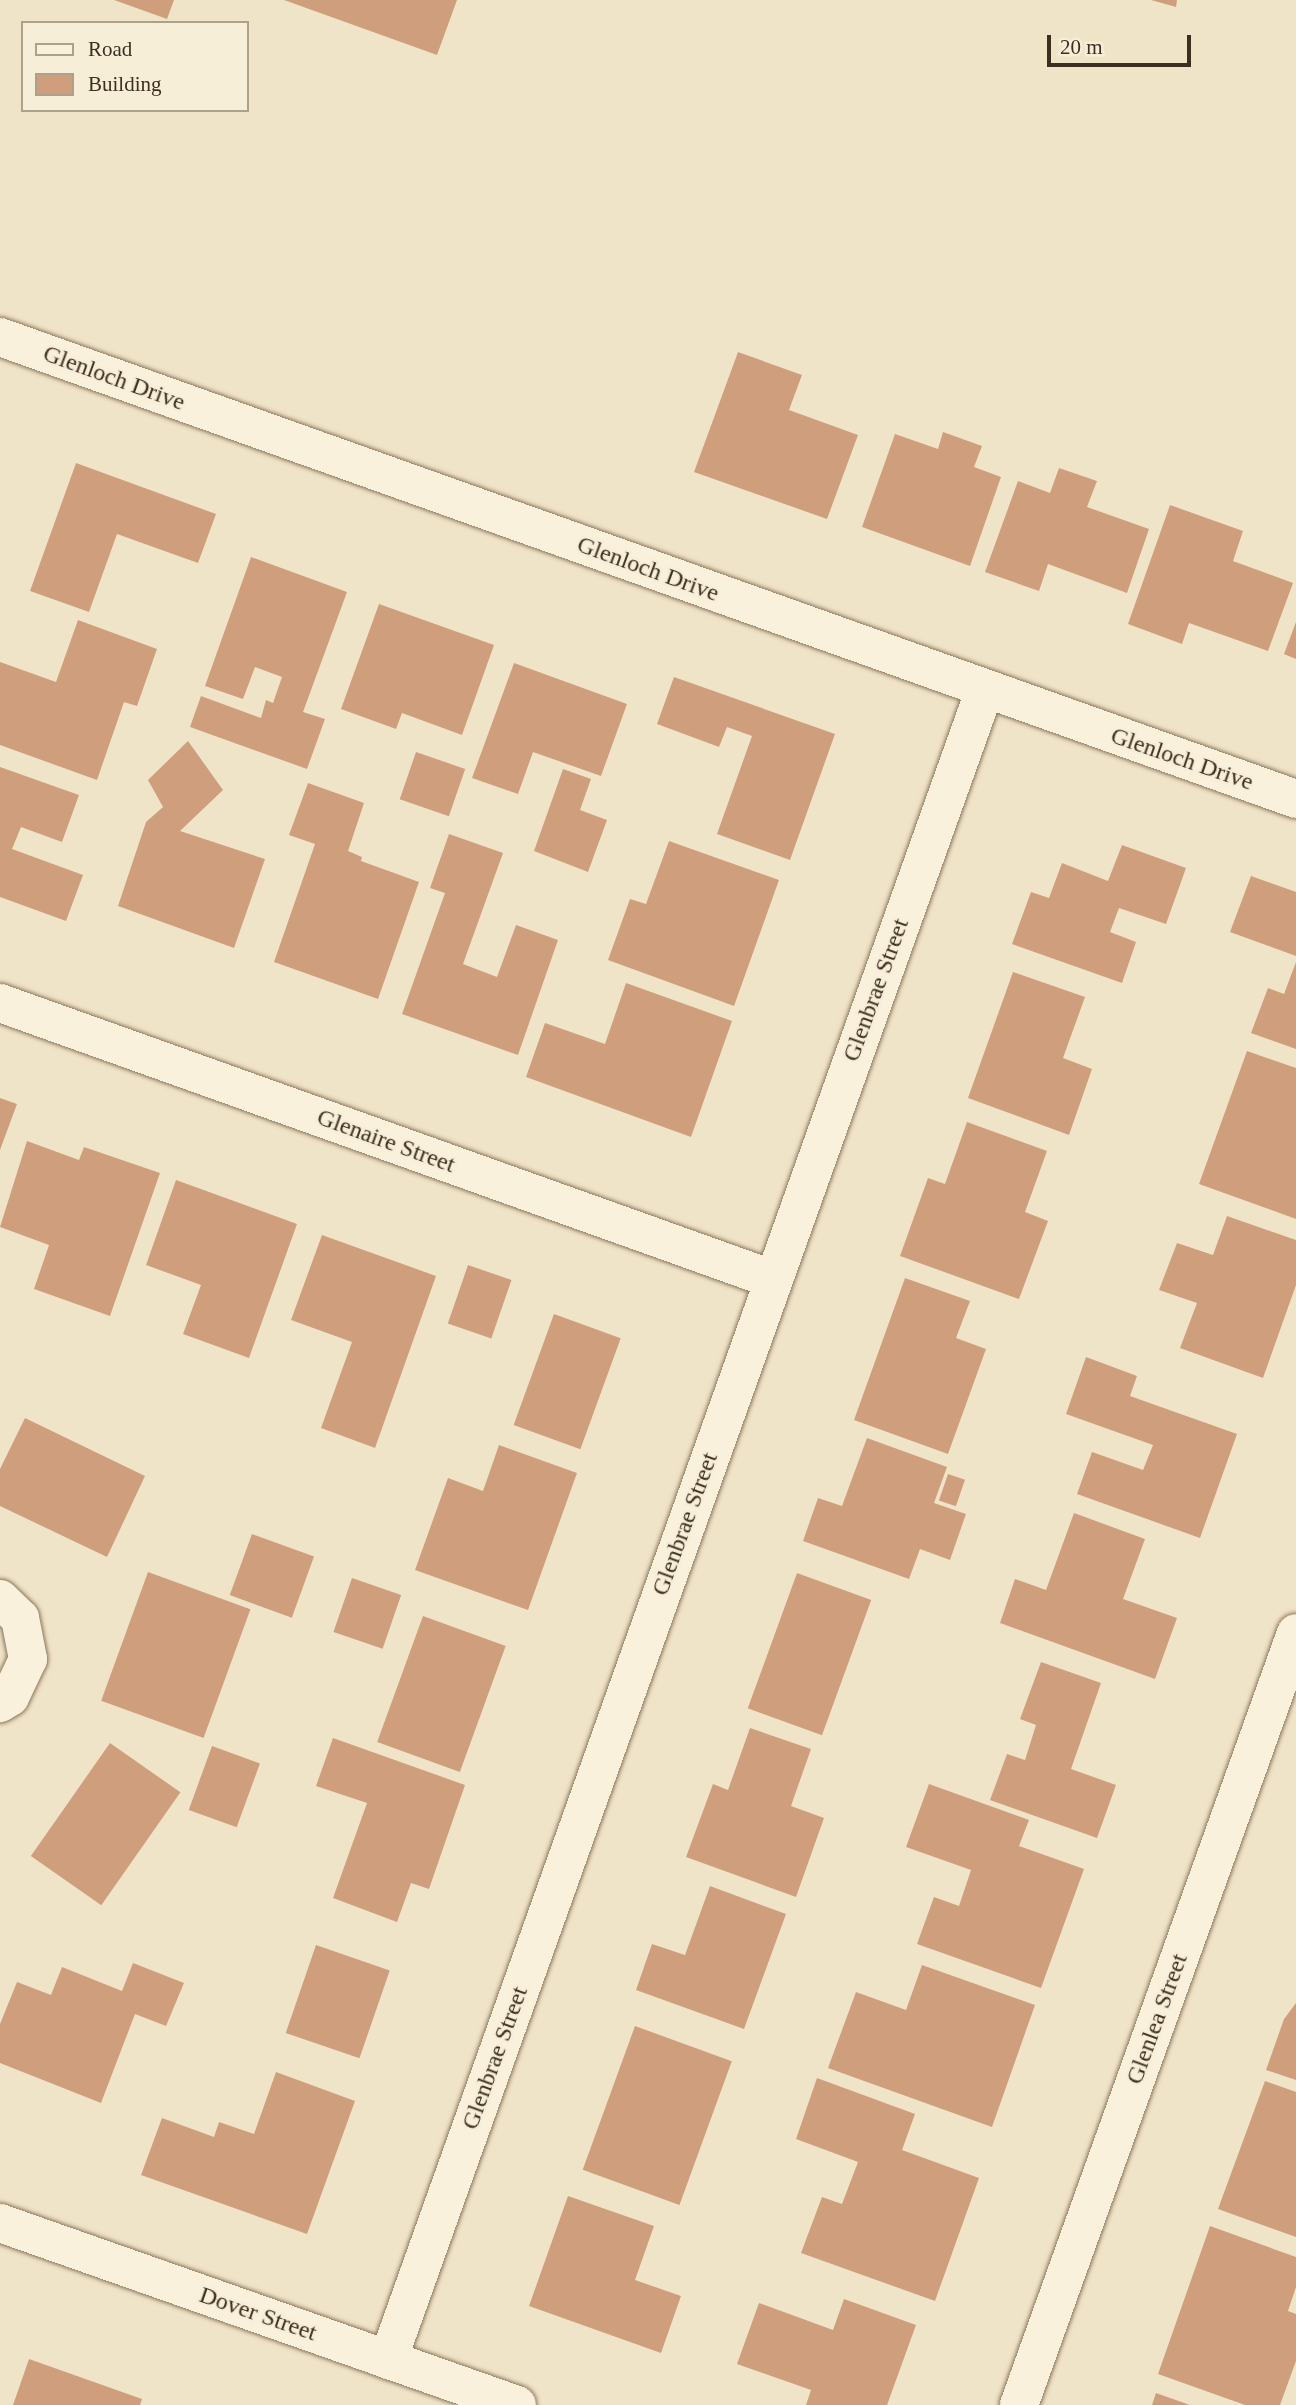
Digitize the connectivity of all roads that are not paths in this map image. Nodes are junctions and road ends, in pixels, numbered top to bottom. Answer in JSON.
{"nodes":[{"id":1,"x":0,"y":337,"type":"edge"},
{"id":2,"x":985,"y":689,"type":"junction"},
{"id":3,"x":1296,"y":799,"type":"edge"},
{"id":4,"x":0,"y":1003,"type":"edge"},
{"id":5,"x":772,"y":1279,"type":"junction"},
{"id":6,"x":0,"y":1599,"type":"edge"},
{"id":7,"x":1296,"y":1633,"type":"edge"},
{"id":8,"x":0,"y":1703,"type":"edge"},
{"id":9,"x":0,"y":2223,"type":"edge"},
{"id":10,"x":388,"y":2360,"type":"junction"},
{"id":11,"x":517,"y":2405,"type":"edge"},
{"id":12,"x":1019,"y":2405,"type":"edge"}],
"edges":[{"from":1,"to":2,"type":"street","name":"Glenloch Drive"},
{"from":2,"to":3,"type":"street","name":"Glenloch Drive"},
{"from":2,"to":5,"type":"street","name":"Glenbrae Street"},
{"from":4,"to":5,"type":"street","name":"Glenaire Street"},
{"from":5,"to":10,"type":"street","name":"Glenbrae Street"},
{"from":6,"to":8,"type":"street"},
{"from":7,"to":12,"type":"street","name":"Glenlea Street"},
{"from":9,"to":10,"type":"street","name":"Dover Street"},
{"from":10,"to":11,"type":"street","name":"Dover Street"}]}
